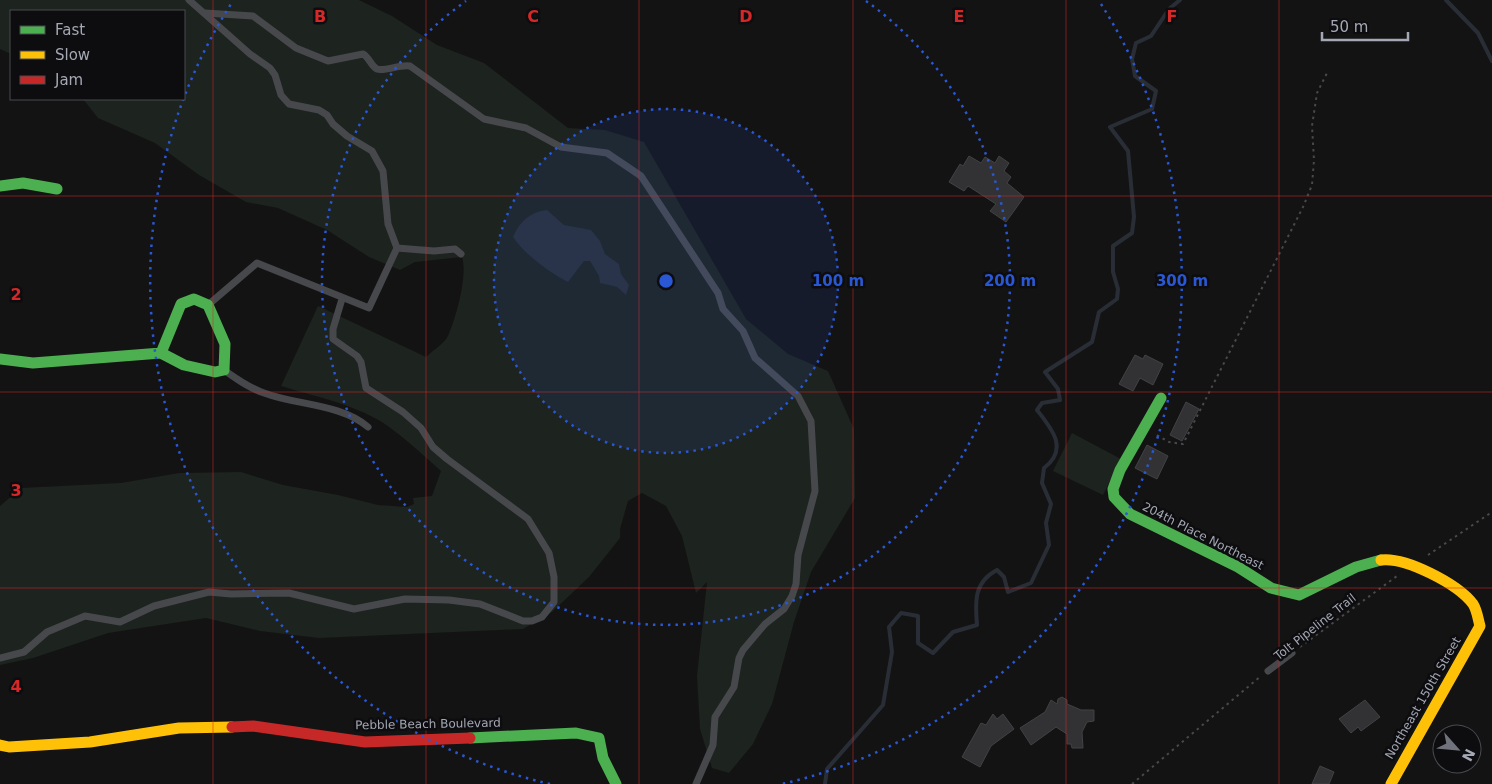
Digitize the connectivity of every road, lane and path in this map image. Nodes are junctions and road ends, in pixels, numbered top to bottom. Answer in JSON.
{"nodes":[{"id":1,"x":189,"y":0,"type":"edge"},
{"id":2,"x":205,"y":13,"type":"junction"},
{"id":3,"x":1327,"y":73,"type":"dead end"},
{"id":4,"x":0,"y":186,"type":"edge"},
{"id":5,"x":57,"y":189,"type":"dead end"},
{"id":6,"x":397,"y":248,"type":"junction"},
{"id":7,"x":461,"y":254,"type":"dead end"},
{"id":8,"x":342,"y":299,"type":"junction"},
{"id":9,"x":208,"y":305,"type":"junction"},
{"id":10,"x":162,"y":353,"type":"junction"},
{"id":11,"x":0,"y":359,"type":"edge"},
{"id":12,"x":224,"y":370,"type":"junction"},
{"id":13,"x":1161,"y":398,"type":"dead end"},
{"id":14,"x":368,"y":427,"type":"dead end"},
{"id":15,"x":1145,"y":427,"type":"junction"},
{"id":16,"x":1492,"y":512,"type":"edge"},
{"id":17,"x":1412,"y":566,"type":"junction"},
{"id":18,"x":1292,"y":653,"type":"joint"},
{"id":19,"x":0,"y":658,"type":"edge"},
{"id":20,"x":1268,"y":671,"type":"joint"},
{"id":21,"x":0,"y":745,"type":"edge"},
{"id":22,"x":616,"y":784,"type":"edge"},
{"id":23,"x":696,"y":784,"type":"edge"},
{"id":24,"x":1132,"y":784,"type":"edge"},
{"id":25,"x":1391,"y":784,"type":"edge"}],
"edges":[{"from":1,"to":2,"type":"lane"},
{"from":2,"to":6,"type":"lane"},
{"from":2,"to":23,"type":"lane"},
{"from":3,"to":15,"type":"path"},
{"from":4,"to":5,"type":"street"},
{"from":6,"to":7,"type":"lane"},
{"from":6,"to":8,"type":"lane"},
{"from":8,"to":9,"type":"lane"},
{"from":8,"to":19,"type":"lane"},
{"from":9,"to":10,"type":"street"},
{"from":9,"to":12,"type":"street"},
{"from":10,"to":11,"type":"street"},
{"from":10,"to":12,"type":"street"},
{"from":12,"to":14,"type":"lane"},
{"from":13,"to":15,"type":"street","name":"204th Place Northeast"},
{"from":15,"to":17,"type":"street","name":"204th Place Northeast"},
{"from":16,"to":17,"type":"path","name":"Tolt Pipeline Trail"},
{"from":17,"to":18,"type":"path","name":"Tolt Pipeline Trail"},
{"from":17,"to":25,"type":"street","name":"Northeast 150th Street"},
{"from":18,"to":20,"type":"lane"},
{"from":20,"to":24,"type":"path","name":"Tolt Pipeline Trail"},
{"from":21,"to":22,"type":"street","name":"Pebble Beach Boulevard"}]}
